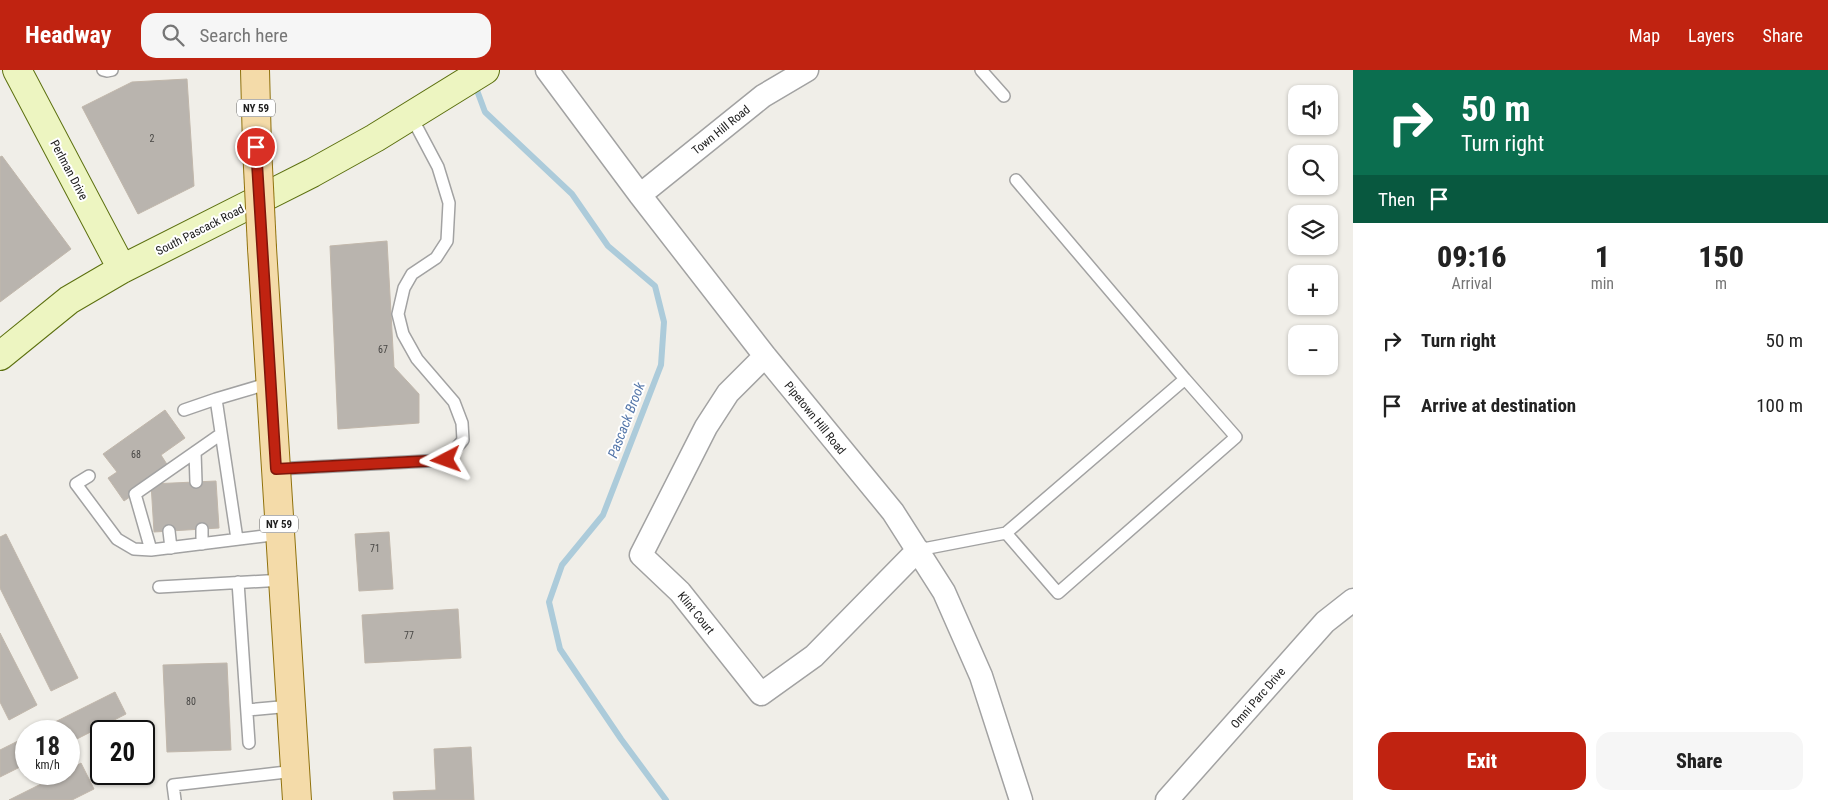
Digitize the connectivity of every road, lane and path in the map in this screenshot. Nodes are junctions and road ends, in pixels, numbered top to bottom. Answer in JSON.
{"nodes":[{"id":1,"x":17,"y":70,"type":"edge"},
{"id":2,"x":103,"y":70,"type":"edge"},
{"id":3,"x":112,"y":70,"type":"edge"},
{"id":4,"x":255,"y":70,"type":"edge"},
{"id":5,"x":485,"y":70,"type":"edge"},
{"id":6,"x":546,"y":70,"type":"edge"},
{"id":7,"x":807,"y":70,"type":"edge"},
{"id":8,"x":981,"y":70,"type":"edge"},
{"id":9,"x":1004,"y":96,"type":"dead end"},
{"id":10,"x":411,"y":116,"type":"junction"},
{"id":11,"x":1016,"y":180,"type":"dead end"},
{"id":12,"x":640,"y":195,"type":"junction"},
{"id":13,"x":122,"y":269,"type":"junction"},
{"id":14,"x":0,"y":356,"type":"edge"},
{"id":15,"x":765,"y":356,"type":"junction"},
{"id":16,"x":1185,"y":379,"type":"junction"},
{"id":17,"x":270,"y":383,"type":"junction"},
{"id":18,"x":216,"y":399,"type":"junction"},
{"id":19,"x":184,"y":410,"type":"dead end"},
{"id":20,"x":221,"y":434,"type":"junction"},
{"id":21,"x":195,"y":452,"type":"junction"},
{"id":22,"x":276,"y":469,"type":"junction"},
{"id":23,"x":89,"y":476,"type":"dead end"},
{"id":24,"x":196,"y":482,"type":"dead end"},
{"id":25,"x":202,"y":529,"type":"dead end"},
{"id":26,"x":169,"y":531,"type":"dead end"},
{"id":27,"x":1006,"y":533,"type":"junction"},
{"id":28,"x":280,"y":534,"type":"junction"},
{"id":29,"x":236,"y":539,"type":"junction"},
{"id":30,"x":202,"y":544,"type":"junction"},
{"id":31,"x":171,"y":548,"type":"junction"},
{"id":32,"x":151,"y":550,"type":"junction"},
{"id":33,"x":918,"y":550,"type":"junction"},
{"id":34,"x":282,"y":580,"type":"junction"},
{"id":35,"x":238,"y":582,"type":"junction"},
{"id":36,"x":159,"y":587,"type":"dead end"},
{"id":37,"x":1353,"y":600,"type":"edge"},
{"id":38,"x":291,"y":706,"type":"junction"},
{"id":39,"x":247,"y":710,"type":"junction"},
{"id":40,"x":249,"y":742,"type":"dead end"},
{"id":41,"x":295,"y":770,"type":"junction"},
{"id":42,"x":175,"y":800,"type":"edge"},
{"id":43,"x":297,"y":800,"type":"edge"},
{"id":44,"x":1021,"y":800,"type":"edge"},
{"id":45,"x":1167,"y":800,"type":"edge"}],
"edges":[{"from":1,"to":13,"type":"street","name":"Perlman Drive"},
{"from":2,"to":3,"type":"lane"},
{"from":4,"to":17,"type":"main road","number":"NY 59","bridge":true},
{"from":5,"to":10,"type":"street","name":"South Pascack Road"},
{"from":6,"to":12,"type":"street","name":"Pipetown Hill Road"},
{"from":7,"to":12,"type":"street","name":"Town Hill Road"},
{"from":8,"to":9,"type":"lane"},
{"from":10,"to":13,"type":"street","name":"South Pascack Road"},
{"from":10,"to":22,"type":"lane"},
{"from":11,"to":16,"type":"lane"},
{"from":12,"to":15,"type":"street","name":"Pipetown Hill Road"},
{"from":13,"to":14,"type":"street","name":"South Pascack Road"},
{"from":15,"to":33,"type":"street","name":"Pipetown Hill Road"},
{"from":15,"to":33,"type":"street","name":"Klint Court"},
{"from":16,"to":27,"type":"lane"},
{"from":16,"to":27,"type":"lane"},
{"from":17,"to":18,"type":"lane"},
{"from":17,"to":22,"type":"main road","number":"NY 59"},
{"from":18,"to":19,"type":"lane"},
{"from":18,"to":20,"type":"lane"},
{"from":20,"to":21,"type":"lane"},
{"from":20,"to":29,"type":"lane"},
{"from":21,"to":24,"type":"lane"},
{"from":21,"to":32,"type":"lane"},
{"from":22,"to":28,"type":"main road","number":"NY 59"},
{"from":23,"to":32,"type":"lane"},
{"from":25,"to":30,"type":"lane"},
{"from":26,"to":31,"type":"lane"},
{"from":27,"to":33,"type":"lane"},
{"from":28,"to":29,"type":"lane"},
{"from":28,"to":34,"type":"main road","number":"NY 59"},
{"from":29,"to":30,"type":"lane"},
{"from":30,"to":31,"type":"lane"},
{"from":31,"to":32,"type":"lane"},
{"from":33,"to":44,"type":"street","name":"Pipetown Hill Road"},
{"from":34,"to":35,"type":"lane"},
{"from":34,"to":38,"type":"main road","number":"NY 59"},
{"from":35,"to":36,"type":"lane"},
{"from":35,"to":39,"type":"lane"},
{"from":37,"to":45,"type":"street","name":"Omni Parc Drive"},
{"from":38,"to":39,"type":"lane"},
{"from":38,"to":41,"type":"main road","number":"NY 59"},
{"from":39,"to":40,"type":"lane"},
{"from":41,"to":42,"type":"lane"},
{"from":41,"to":43,"type":"main road","number":"NY 59"}]}
